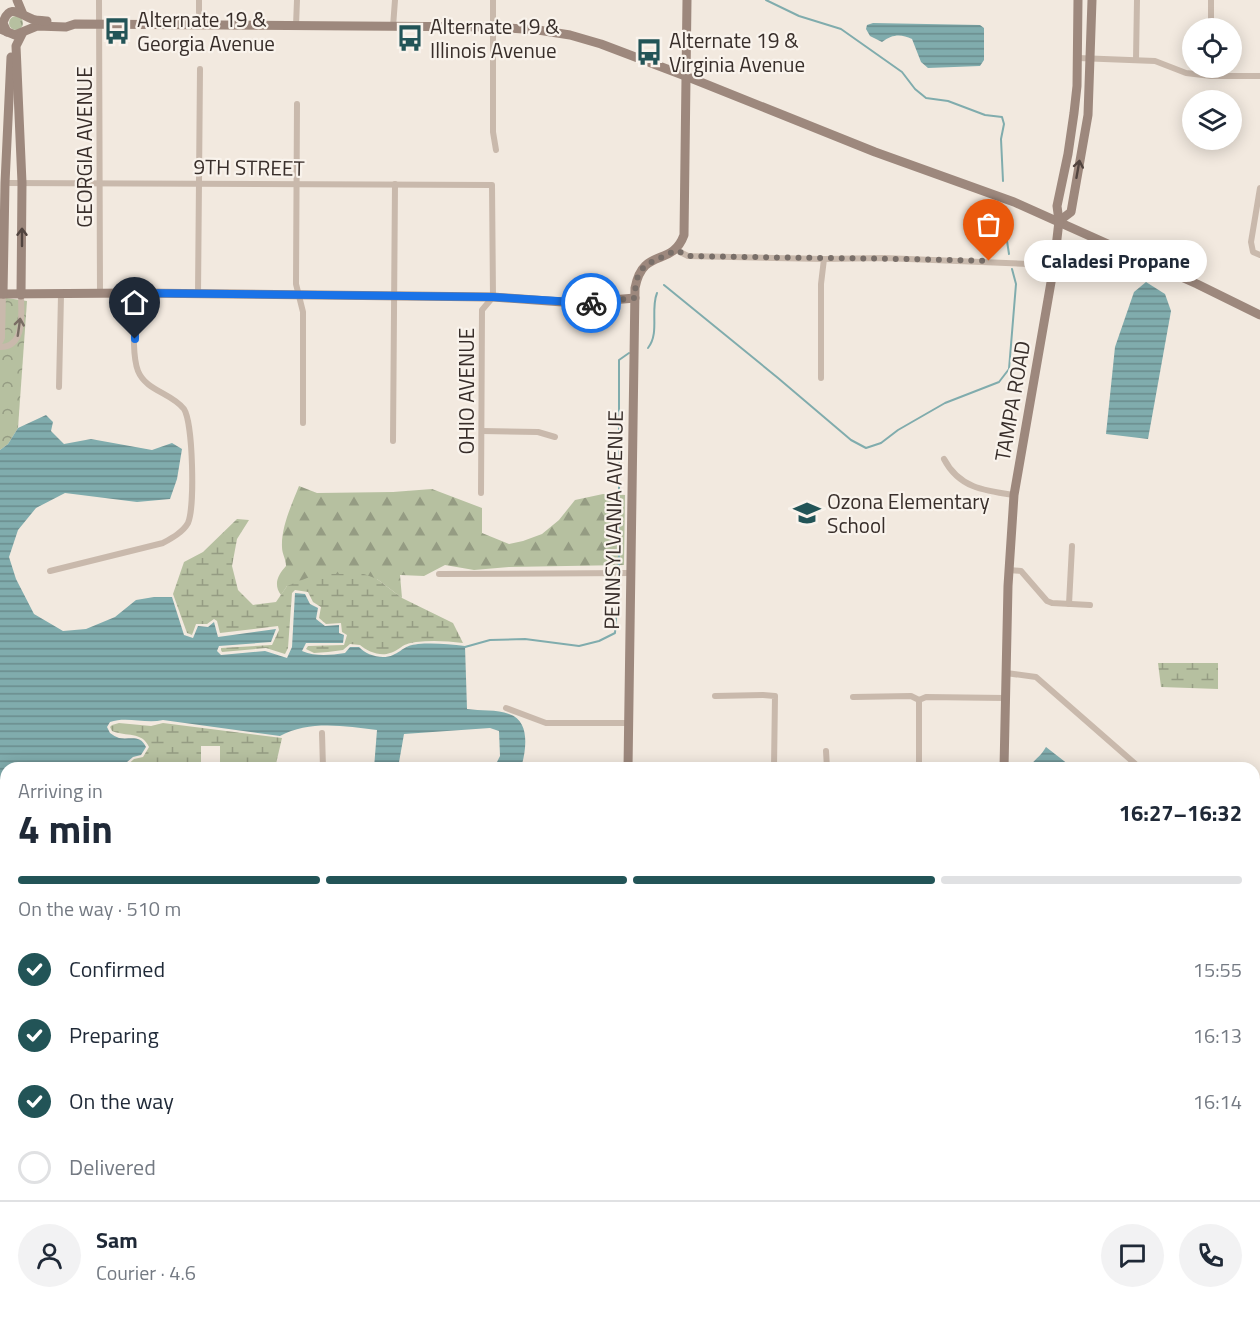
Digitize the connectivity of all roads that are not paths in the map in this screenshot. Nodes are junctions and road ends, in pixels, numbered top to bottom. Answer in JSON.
{"nodes":[{"id":1,"x":11,"y":0,"type":"edge"},
{"id":2,"x":17,"y":0,"type":"edge"},
{"id":3,"x":99,"y":0,"type":"edge"},
{"id":4,"x":200,"y":0,"type":"edge"},
{"id":5,"x":297,"y":0,"type":"edge"},
{"id":6,"x":395,"y":0,"type":"edge"},
{"id":7,"x":493,"y":0,"type":"edge"},
{"id":8,"x":687,"y":0,"type":"edge"},
{"id":9,"x":1078,"y":0,"type":"edge"},
{"id":10,"x":1092,"y":0,"type":"edge"},
{"id":11,"x":1137,"y":0,"type":"edge"},
{"id":12,"x":1211,"y":0,"type":"edge"},
{"id":13,"x":24,"y":13,"type":"junction"},
{"id":14,"x":5,"y":16,"type":"edge"},
{"id":15,"x":1211,"y":18,"type":"edge"},
{"id":16,"x":75,"y":24,"type":"junction"},
{"id":17,"x":100,"y":24,"type":"junction"},
{"id":18,"x":199,"y":25,"type":"junction"},
{"id":19,"x":296,"y":26,"type":"junction"},
{"id":20,"x":393,"y":27,"type":"junction"},
{"id":21,"x":493,"y":27,"type":"junction"},
{"id":22,"x":5,"y":32,"type":"edge"},
{"id":23,"x":23,"y":33,"type":"junction"},
{"id":24,"x":1078,"y":58,"type":"junction"},
{"id":25,"x":1091,"y":59,"type":"junction"},
{"id":26,"x":1136,"y":60,"type":"junction"},
{"id":27,"x":200,"y":69,"type":"dead end"},
{"id":28,"x":1182,"y":71,"type":"edge"},
{"id":29,"x":1242,"y":76,"type":"edge"},
{"id":30,"x":1260,"y":76,"type":"edge"},
{"id":31,"x":688,"y":77,"type":"junction"},
{"id":32,"x":297,"y":104,"type":"dead end"},
{"id":33,"x":496,"y":150,"type":"dead end"},
{"id":34,"x":99,"y":182,"type":"junction"},
{"id":35,"x":198,"y":182,"type":"junction"},
{"id":36,"x":5,"y":183,"type":"junction"},
{"id":37,"x":22,"y":183,"type":"junction"},
{"id":38,"x":295,"y":184,"type":"junction"},
{"id":39,"x":395,"y":184,"type":"junction"},
{"id":40,"x":492,"y":185,"type":"joint"},
{"id":41,"x":1260,"y":188,"type":"edge"},
{"id":42,"x":1059,"y":221,"type":"junction"},
{"id":43,"x":676,"y":250,"type":"junction"},
{"id":44,"x":1260,"y":255,"type":"edge"},
{"id":45,"x":825,"y":259,"type":"junction"},
{"id":46,"x":1054,"y":265,"type":"junction"},
{"id":47,"x":100,"y":293,"type":"junction"},
{"id":48,"x":135,"y":293,"type":"junction"},
{"id":49,"x":2,"y":294,"type":"edge"},
{"id":50,"x":198,"y":294,"type":"junction"},
{"id":51,"x":21,"y":295,"type":"junction"},
{"id":52,"x":61,"y":295,"type":"junction"},
{"id":53,"x":300,"y":296,"type":"junction"},
{"id":54,"x":395,"y":297,"type":"junction"},
{"id":55,"x":493,"y":297,"type":"junction"},
{"id":56,"x":635,"y":298,"type":"junction"},
{"id":57,"x":1260,"y":315,"type":"edge"},
{"id":58,"x":0,"y":342,"type":"edge"},
{"id":59,"x":0,"y":346,"type":"edge"},
{"id":60,"x":821,"y":378,"type":"dead end"},
{"id":61,"x":59,"y":387,"type":"dead end"},
{"id":62,"x":303,"y":423,"type":"dead end"},
{"id":63,"x":482,"y":431,"type":"junction"},
{"id":64,"x":555,"y":437,"type":"dead end"},
{"id":65,"x":393,"y":441,"type":"dead end"},
{"id":66,"x":944,"y":459,"type":"dead end"},
{"id":67,"x":482,"y":493,"type":"dead end"},
{"id":68,"x":1014,"y":495,"type":"junction"},
{"id":69,"x":1072,"y":546,"type":"dead end"},
{"id":70,"x":1009,"y":570,"type":"junction"},
{"id":71,"x":50,"y":571,"type":"dead end"},
{"id":72,"x":630,"y":573,"type":"junction"},
{"id":73,"x":440,"y":574,"type":"dead end"},
{"id":74,"x":1070,"y":604,"type":"junction"},
{"id":75,"x":1090,"y":605,"type":"dead end"},
{"id":76,"x":1006,"y":673,"type":"junction"},
{"id":77,"x":715,"y":696,"type":"dead end"},
{"id":78,"x":853,"y":697,"type":"dead end"},
{"id":79,"x":1005,"y":698,"type":"junction"},
{"id":80,"x":919,"y":700,"type":"junction"},
{"id":81,"x":506,"y":708,"type":"dead end"},
{"id":82,"x":628,"y":723,"type":"junction"},
{"id":83,"x":322,"y":733,"type":"dead end"},
{"id":84,"x":826,"y":751,"type":"dead end"},
{"id":85,"x":323,"y":762,"type":"edge"},
{"id":86,"x":628,"y":762,"type":"edge"},
{"id":87,"x":774,"y":762,"type":"edge"},
{"id":88,"x":827,"y":762,"type":"edge"},
{"id":89,"x":919,"y":762,"type":"edge"},
{"id":90,"x":1004,"y":762,"type":"edge"},
{"id":91,"x":1133,"y":762,"type":"edge"}],
"edges":[{"from":1,"to":14,"type":"street"},
{"from":2,"to":13,"type":"street"},
{"from":3,"to":17,"type":"street","name":"GEORGIA AVENUE"},
{"from":4,"to":18,"type":"street"},
{"from":5,"to":19,"type":"street"},
{"from":6,"to":20,"type":"street"},
{"from":7,"to":21,"type":"street"},
{"from":8,"to":31,"type":"street"},
{"from":9,"to":24,"type":"street","name":"TAMPA ROAD"},
{"from":10,"to":25,"type":"street","name":"TAMPA ROAD"},
{"from":11,"to":26,"type":"street"},
{"from":12,"to":15,"type":"street"},
{"from":13,"to":14,"type":"street"},
{"from":13,"to":16,"type":"street"},
{"from":13,"to":23,"type":"street"},
{"from":14,"to":22,"type":"street"},
{"from":16,"to":17,"type":"street"},
{"from":16,"to":23,"type":"street"},
{"from":17,"to":18,"type":"street"},
{"from":17,"to":34,"type":"street","name":"GEORGIA AVENUE"},
{"from":18,"to":19,"type":"street"},
{"from":19,"to":20,"type":"street"},
{"from":20,"to":21,"type":"street"},
{"from":21,"to":31,"type":"street"},
{"from":21,"to":33,"type":"street"},
{"from":22,"to":23,"type":"street"},
{"from":22,"to":36,"type":"street"},
{"from":23,"to":37,"type":"street"},
{"from":24,"to":25,"type":"street"},
{"from":24,"to":42,"type":"street","name":"TAMPA ROAD"},
{"from":25,"to":26,"type":"street"},
{"from":42,"to":25,"type":"street","name":"TAMPA ROAD","one_way":true},
{"from":26,"to":28,"type":"street"},
{"from":27,"to":35,"type":"street"},
{"from":29,"to":30,"type":"street"},
{"from":31,"to":42,"type":"street"},
{"from":31,"to":43,"type":"street"},
{"from":32,"to":38,"type":"street"},
{"from":34,"to":35,"type":"street","name":"9TH STREET"},
{"from":34,"to":37,"type":"street","name":"9TH STREET"},
{"from":34,"to":47,"type":"street","name":"GEORGIA AVENUE"},
{"from":35,"to":38,"type":"street","name":"9TH STREET"},
{"from":35,"to":50,"type":"street"},
{"from":36,"to":37,"type":"street","name":"9TH STREET"},
{"from":36,"to":49,"type":"street"},
{"from":51,"to":37,"type":"street","one_way":true},
{"from":38,"to":39,"type":"street","name":"9TH STREET"},
{"from":38,"to":53,"type":"street"},
{"from":39,"to":40,"type":"street","name":"9TH STREET"},
{"from":39,"to":54,"type":"street"},
{"from":40,"to":55,"type":"street","name":"OHIO AVENUE"},
{"from":41,"to":44,"type":"street"},
{"from":42,"to":46,"type":"street","name":"TAMPA ROAD"},
{"from":42,"to":57,"type":"street"},
{"from":43,"to":45,"type":"street"},
{"from":43,"to":56,"type":"street","name":"PENNSYLVANIA AVENUE"},
{"from":45,"to":46,"type":"street"},
{"from":45,"to":60,"type":"street"},
{"from":46,"to":68,"type":"street","name":"TAMPA ROAD"},
{"from":47,"to":48,"type":"street"},
{"from":47,"to":52,"type":"street"},
{"from":48,"to":50,"type":"street"},
{"from":48,"to":71,"type":"street"},
{"from":49,"to":51,"type":"street"},
{"from":49,"to":58,"type":"street"},
{"from":50,"to":53,"type":"street"},
{"from":51,"to":52,"type":"street"},
{"from":59,"to":51,"type":"street","one_way":true},
{"from":52,"to":61,"type":"street"},
{"from":53,"to":54,"type":"street"},
{"from":53,"to":62,"type":"street"},
{"from":54,"to":55,"type":"street"},
{"from":54,"to":65,"type":"street"},
{"from":55,"to":56,"type":"street"},
{"from":55,"to":63,"type":"street","name":"OHIO AVENUE"},
{"from":56,"to":72,"type":"street","name":"PENNSYLVANIA AVENUE"},
{"from":63,"to":64,"type":"street"},
{"from":63,"to":67,"type":"street","name":"OHIO AVENUE"},
{"from":66,"to":68,"type":"street"},
{"from":68,"to":70,"type":"street","name":"TAMPA ROAD"},
{"from":69,"to":74,"type":"street"},
{"from":70,"to":74,"type":"street"},
{"from":70,"to":76,"type":"street","name":"TAMPA ROAD"},
{"from":72,"to":73,"type":"street"},
{"from":72,"to":82,"type":"street","name":"PENNSYLVANIA AVENUE"},
{"from":74,"to":75,"type":"street"},
{"from":76,"to":79,"type":"street","name":"TAMPA ROAD"},
{"from":76,"to":91,"type":"street"},
{"from":77,"to":87,"type":"street"},
{"from":78,"to":80,"type":"street"},
{"from":79,"to":80,"type":"street"},
{"from":79,"to":90,"type":"street","name":"TAMPA ROAD"},
{"from":80,"to":89,"type":"street"},
{"from":81,"to":82,"type":"street"},
{"from":82,"to":86,"type":"street","name":"PENNSYLVANIA AVENUE"},
{"from":83,"to":85,"type":"street"},
{"from":84,"to":88,"type":"street"}]}
